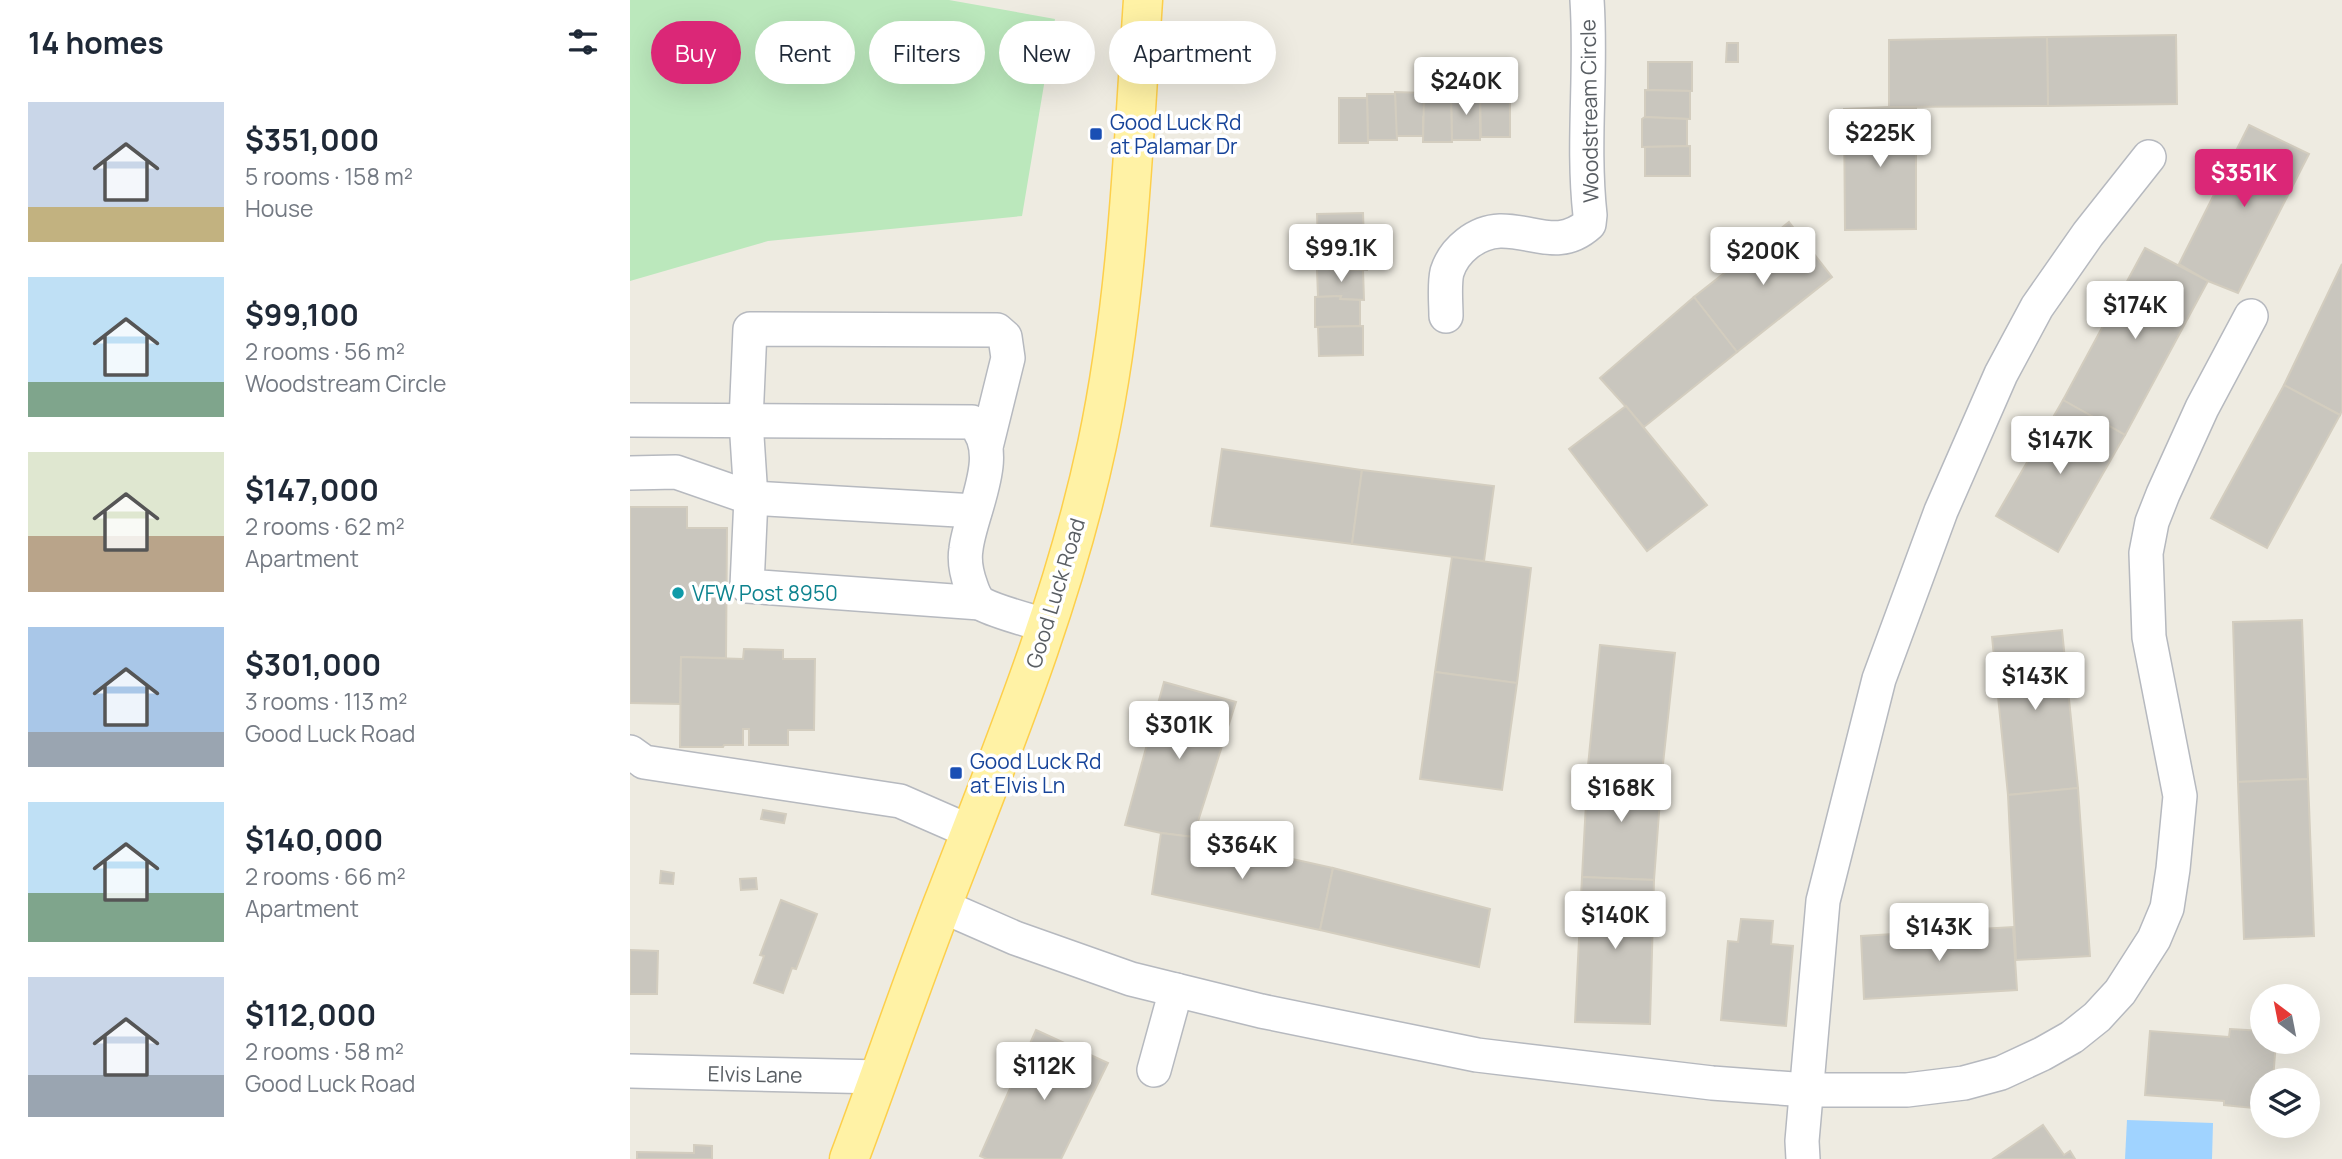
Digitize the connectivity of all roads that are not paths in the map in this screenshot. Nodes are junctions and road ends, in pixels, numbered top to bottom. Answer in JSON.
{"nodes":[{"id":1,"x":1143,"y":0,"type":"edge"},
{"id":2,"x":1587,"y":0,"type":"edge"},
{"id":3,"x":2149,"y":157,"type":"dead end"},
{"id":4,"x":1446,"y":316,"type":"dead end"},
{"id":5,"x":2251,"y":316,"type":"dead end"},
{"id":6,"x":630,"y":420,"type":"edge"},
{"id":7,"x":746,"y":421,"type":"junction"},
{"id":8,"x":986,"y":443,"type":"junction"},
{"id":9,"x":630,"y":473,"type":"edge"},
{"id":10,"x":751,"y":498,"type":"junction"},
{"id":11,"x":975,"y":511,"type":"junction"},
{"id":12,"x":980,"y":603,"type":"junction"},
{"id":13,"x":1048,"y":626,"type":"junction"},
{"id":14,"x":630,"y":752,"type":"edge"},
{"id":15,"x":971,"y":832,"type":"junction"},
{"id":16,"x":942,"y":906,"type":"junction"},
{"id":17,"x":1177,"y":990,"type":"junction"},
{"id":18,"x":1154,"y":1070,"type":"dead end"},
{"id":19,"x":630,"y":1071,"type":"edge"},
{"id":20,"x":880,"y":1077,"type":"junction"},
{"id":21,"x":1807,"y":1090,"type":"junction"},
{"id":22,"x":849,"y":1159,"type":"edge"},
{"id":23,"x":1802,"y":1159,"type":"edge"}],
"edges":[{"from":1,"to":13,"type":"main road","name":"Good Luck Road"},
{"from":2,"to":4,"type":"street","name":"Woodstream Circle"},
{"from":3,"to":21,"type":"street"},
{"from":5,"to":21,"type":"street"},
{"from":6,"to":7,"type":"street"},
{"from":7,"to":8,"type":"street"},
{"from":7,"to":8,"type":"street"},
{"from":7,"to":10,"type":"street"},
{"from":8,"to":11,"type":"street"},
{"from":9,"to":10,"type":"street"},
{"from":10,"to":11,"type":"street"},
{"from":10,"to":12,"type":"street"},
{"from":11,"to":12,"type":"street"},
{"from":12,"to":13,"type":"street"},
{"from":13,"to":15,"type":"main road","name":"Good Luck Road"},
{"from":14,"to":15,"type":"street"},
{"from":15,"to":16,"type":"main road","name":"Good Luck Road"},
{"from":16,"to":17,"type":"street"},
{"from":16,"to":20,"type":"main road","name":"Good Luck Road"},
{"from":17,"to":18,"type":"street"},
{"from":17,"to":21,"type":"street"},
{"from":19,"to":20,"type":"street","name":"Elvis Lane"},
{"from":20,"to":22,"type":"main road","name":"Good Luck Road"},
{"from":21,"to":23,"type":"street"}]}
